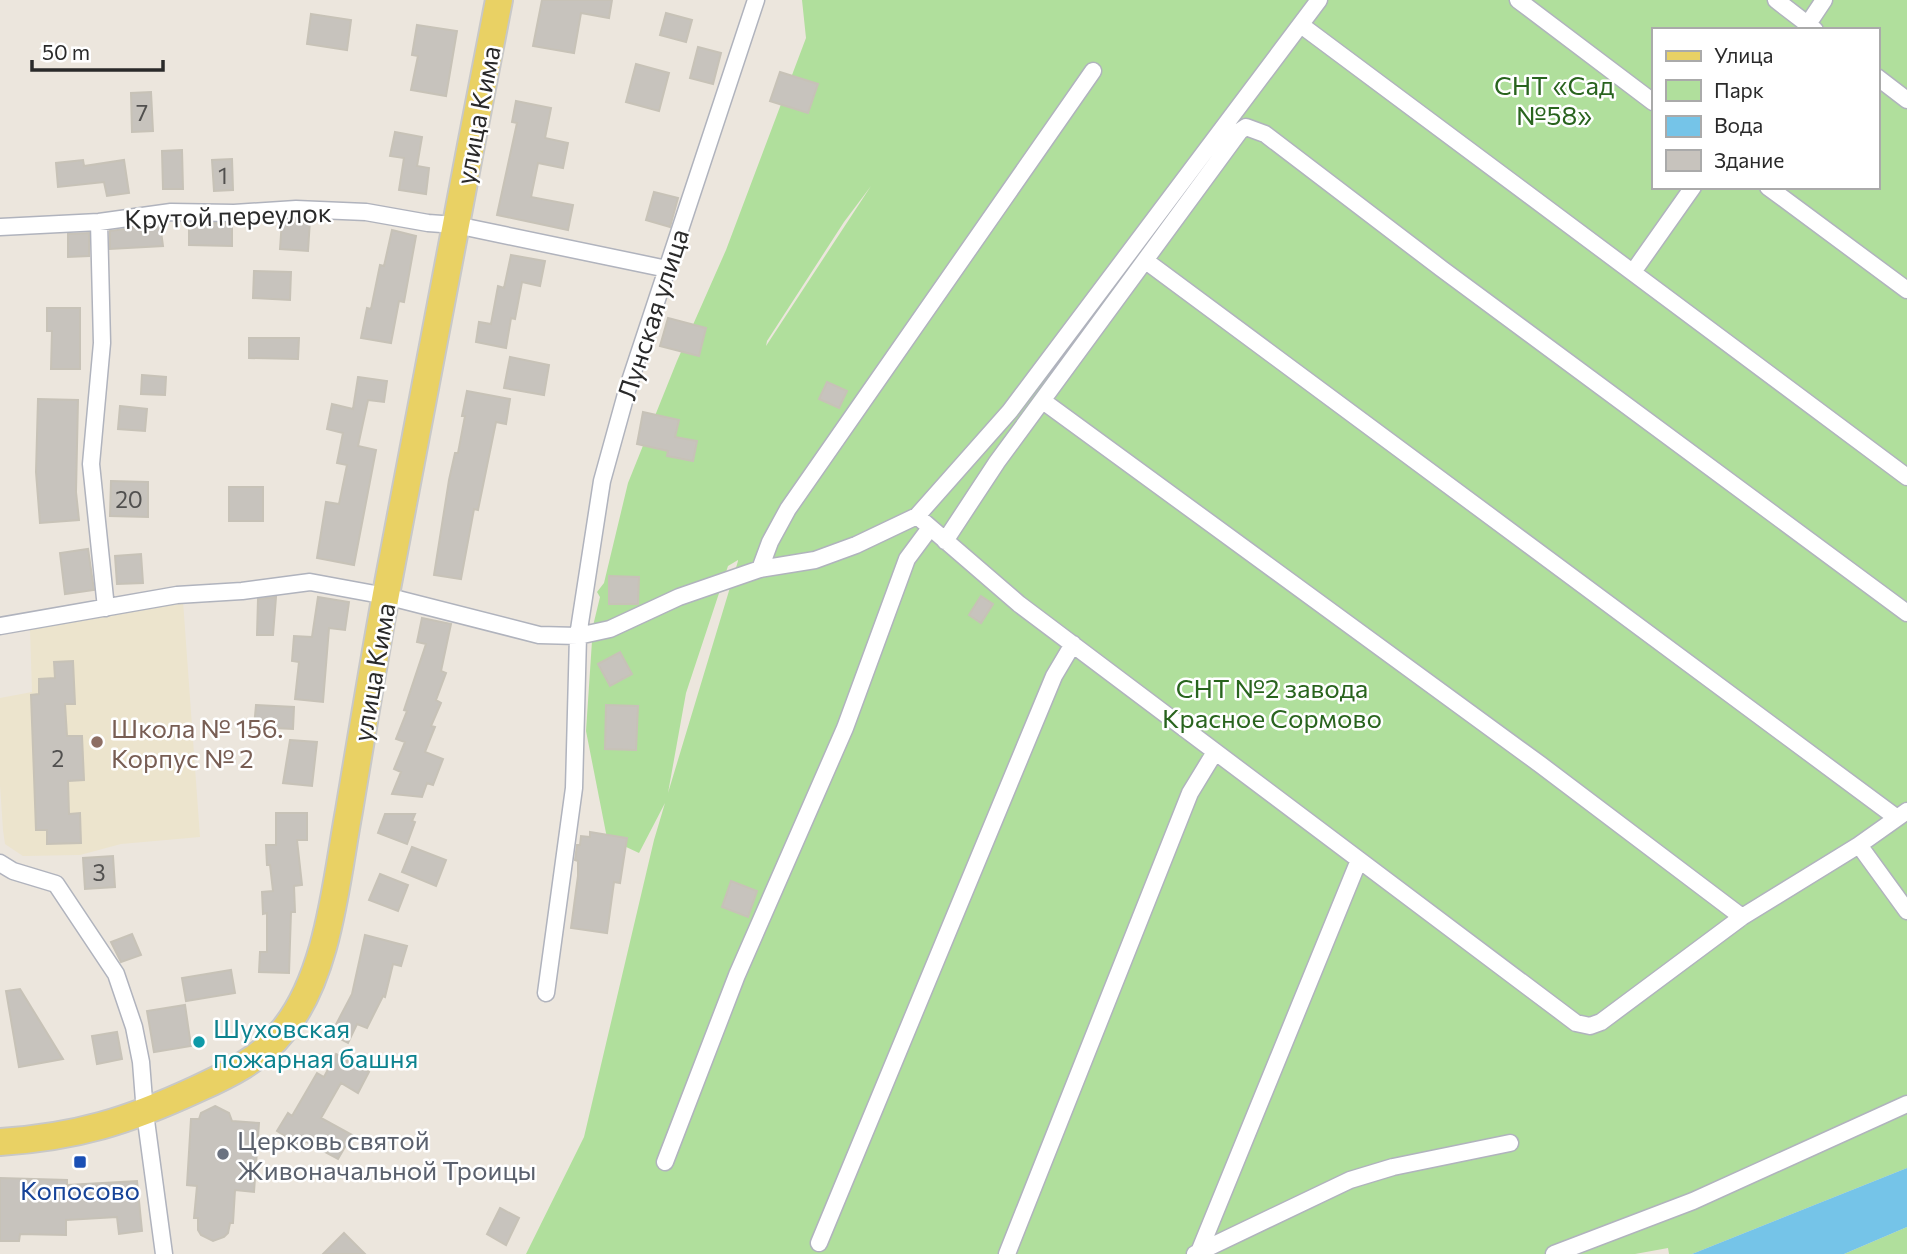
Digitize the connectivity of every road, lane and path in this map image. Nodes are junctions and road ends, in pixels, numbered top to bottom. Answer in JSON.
{"nodes":[{"id":1,"x":499,"y":0,"type":"edge"},
{"id":2,"x":756,"y":0,"type":"edge"},
{"id":3,"x":1318,"y":0,"type":"edge"},
{"id":4,"x":1518,"y":0,"type":"edge"},
{"id":5,"x":1776,"y":0,"type":"edge"},
{"id":6,"x":1824,"y":0,"type":"edge"},
{"id":7,"x":1301,"y":25,"type":"junction"},
{"id":8,"x":1809,"y":28,"type":"edge"},
{"id":9,"x":1093,"y":71,"type":"dead end"},
{"id":10,"x":1879,"y":79,"type":"edge"},
{"id":11,"x":1907,"y":100,"type":"edge"},
{"id":12,"x":1652,"y":101,"type":"edge"},
{"id":13,"x":1692,"y":189,"type":"edge"},
{"id":14,"x":1771,"y":189,"type":"edge"},
{"id":15,"x":99,"y":222,"type":"junction"},
{"id":16,"x":456,"y":225,"type":"junction"},
{"id":17,"x":0,"y":227,"type":"edge"},
{"id":18,"x":1146,"y":261,"type":"junction"},
{"id":19,"x":667,"y":269,"type":"junction"},
{"id":20,"x":1633,"y":272,"type":"junction"},
{"id":21,"x":1907,"y":290,"type":"edge"},
{"id":22,"x":1043,"y":401,"type":"junction"},
{"id":23,"x":1907,"y":477,"type":"edge"},
{"id":24,"x":917,"y":516,"type":"junction"},
{"id":25,"x":930,"y":528,"type":"junction"},
{"id":26,"x":945,"y":541,"type":"junction"},
{"id":27,"x":760,"y":569,"type":"junction"},
{"id":28,"x":386,"y":596,"type":"junction"},
{"id":29,"x":106,"y":608,"type":"junction"},
{"id":30,"x":1907,"y":613,"type":"edge"},
{"id":31,"x":0,"y":626,"type":"edge"},
{"id":32,"x":578,"y":636,"type":"junction"},
{"id":33,"x":1073,"y":644,"type":"junction"},
{"id":34,"x":1215,"y":751,"type":"junction"},
{"id":35,"x":1902,"y":815,"type":"edge"},
{"id":36,"x":1859,"y":845,"type":"junction"},
{"id":37,"x":1359,"y":860,"type":"junction"},
{"id":38,"x":0,"y":863,"type":"edge"},
{"id":39,"x":1907,"y":911,"type":"edge"},
{"id":40,"x":1742,"y":917,"type":"junction"},
{"id":41,"x":546,"y":993,"type":"dead end"},
{"id":42,"x":1907,"y":1104,"type":"edge"},
{"id":43,"x":145,"y":1113,"type":"junction"},
{"id":44,"x":0,"y":1142,"type":"edge"},
{"id":45,"x":1510,"y":1143,"type":"dead end"},
{"id":46,"x":665,"y":1162,"type":"dead end"},
{"id":47,"x":819,"y":1243,"type":"dead end"},
{"id":48,"x":1197,"y":1253,"type":"edge"},
{"id":49,"x":164,"y":1254,"type":"edge"},
{"id":50,"x":1007,"y":1254,"type":"edge"},
{"id":51,"x":1554,"y":1254,"type":"edge"}],
"edges":[{"from":1,"to":16,"type":"main road","name":"улица Кима"},
{"from":2,"to":19,"type":"street","name":"Лунская улица"},
{"from":3,"to":7,"type":"street"},
{"from":4,"to":12,"type":"street"},
{"from":5,"to":8,"type":"street"},
{"from":6,"to":8,"type":"street"},
{"from":7,"to":20,"type":"street"},
{"from":7,"to":24,"type":"street"},
{"from":9,"to":27,"type":"street"},
{"from":10,"to":11,"type":"street"},
{"from":13,"to":20,"type":"street"},
{"from":14,"to":21,"type":"street"},
{"from":15,"to":16,"type":"street","name":"Крутой переулок"},
{"from":15,"to":17,"type":"street","name":"Крутой переулок"},
{"from":15,"to":29,"type":"street"},
{"from":16,"to":19,"type":"street","name":"Крутой переулок"},
{"from":16,"to":28,"type":"main road","name":"улица Кима"},
{"from":18,"to":22,"type":"street"},
{"from":18,"to":30,"type":"street"},
{"from":18,"to":35,"type":"street"},
{"from":19,"to":32,"type":"street","name":"Лунская улица"},
{"from":20,"to":23,"type":"street"},
{"from":22,"to":26,"type":"street"},
{"from":22,"to":40,"type":"street"},
{"from":24,"to":25,"type":"street"},
{"from":24,"to":27,"type":"street"},
{"from":25,"to":26,"type":"street"},
{"from":25,"to":46,"type":"street"},
{"from":26,"to":33,"type":"street"},
{"from":27,"to":32,"type":"street"},
{"from":28,"to":29,"type":"street"},
{"from":28,"to":32,"type":"street"},
{"from":28,"to":43,"type":"main road","name":"улица Кима"},
{"from":29,"to":31,"type":"street"},
{"from":32,"to":41,"type":"street","name":"Лунская улица"},
{"from":33,"to":34,"type":"street"},
{"from":33,"to":47,"type":"street"},
{"from":34,"to":37,"type":"street"},
{"from":34,"to":50,"type":"street"},
{"from":35,"to":36,"type":"street"},
{"from":36,"to":39,"type":"street"},
{"from":36,"to":40,"type":"street"},
{"from":37,"to":40,"type":"street"},
{"from":37,"to":48,"type":"street"},
{"from":38,"to":43,"type":"street"},
{"from":42,"to":51,"type":"street"},
{"from":43,"to":44,"type":"main road","name":"улица Кима"},
{"from":43,"to":49,"type":"street"},
{"from":45,"to":48,"type":"street"}]}
